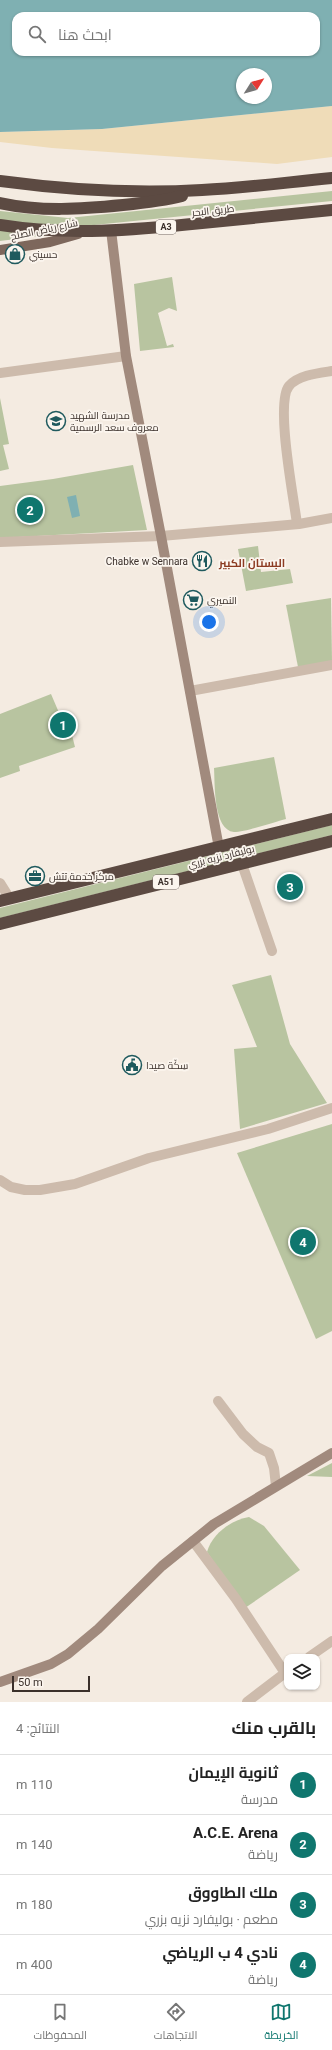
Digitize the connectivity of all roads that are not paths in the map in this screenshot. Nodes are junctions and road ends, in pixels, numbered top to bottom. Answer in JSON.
{"nodes":[{"id":1,"x":332,"y":178,"type":"edge"},
{"id":2,"x":0,"y":181,"type":"edge"},
{"id":3,"x":202,"y":190,"type":"junction"},
{"id":4,"x":0,"y":203,"type":"edge"},
{"id":5,"x":332,"y":210,"type":"edge"},
{"id":6,"x":0,"y":225,"type":"edge"},
{"id":7,"x":111,"y":230,"type":"junction"},
{"id":8,"x":92,"y":232,"type":"junction"},
{"id":9,"x":0,"y":250,"type":"edge"},
{"id":10,"x":126,"y":356,"type":"junction"},
{"id":11,"x":332,"y":371,"type":"edge"},
{"id":12,"x":0,"y":373,"type":"edge"},
{"id":13,"x":332,"y":518,"type":"edge"},
{"id":14,"x":297,"y":524,"type":"junction"},
{"id":15,"x":161,"y":536,"type":"junction"},
{"id":16,"x":0,"y":542,"type":"edge"},
{"id":17,"x":332,"y":665,"type":"edge"},
{"id":18,"x":190,"y":690,"type":"junction"},
{"id":19,"x":332,"y":819,"type":"edge"},
{"id":20,"x":332,"y":841,"type":"edge"},
{"id":21,"x":219,"y":848,"type":"junction"},
{"id":22,"x":242,"y":864,"type":"junction"},
{"id":23,"x":0,"y":883,"type":"edge"},
{"id":24,"x":5,"y":900,"type":"edge"},
{"id":25,"x":0,"y":924,"type":"edge"},
{"id":26,"x":272,"y":951,"type":"dead end"},
{"id":27,"x":332,"y":1108,"type":"edge"},
{"id":28,"x":0,"y":1180,"type":"edge"},
{"id":29,"x":218,"y":1401,"type":"dead end"},
{"id":30,"x":332,"y":1453,"type":"edge"},
{"id":31,"x":276,"y":1486,"type":"junction"},
{"id":32,"x":193,"y":1541,"type":"junction"},
{"id":33,"x":332,"y":1641,"type":"edge"},
{"id":34,"x":313,"y":1654,"type":"edge"},
{"id":35,"x":284,"y":1670,"type":"edge"},
{"id":36,"x":284,"y":1674,"type":"edge"},
{"id":37,"x":0,"y":1682,"type":"edge"},
{"id":38,"x":247,"y":1702,"type":"edge"}],
"edges":[{"from":1,"to":3,"type":"highway","name":"طريق البحر"},
{"from":2,"to":3,"type":"highway","name":"طريق البحر"},
{"from":3,"to":4,"type":"highway"},
{"from":5,"to":7,"type":"highway","name":"طريق البحر","number":"A3"},
{"from":6,"to":8,"type":"highway","name":"طريق البحر","number":"A3"},
{"from":7,"to":8,"type":"highway","name":"طريق البحر","number":"A3"},
{"from":7,"to":10,"type":"street"},
{"from":8,"to":9,"type":"main road","name":"شارع رياض الصلح"},
{"from":10,"to":12,"type":"street"},
{"from":10,"to":15,"type":"street"},
{"from":11,"to":14,"type":"street"},
{"from":13,"to":14,"type":"street"},
{"from":14,"to":15,"type":"street"},
{"from":15,"to":16,"type":"street"},
{"from":15,"to":18,"type":"street"},
{"from":17,"to":18,"type":"street"},
{"from":18,"to":21,"type":"street"},
{"from":19,"to":21,"type":"highway","name":"بوليفارد نزيه بزري","number":"A51"},
{"from":20,"to":22,"type":"highway","name":"بوليفارد نزيه بزري","number":"A51"},
{"from":21,"to":24,"type":"highway","name":"بوليفارد نزيه بزري","number":"A51"},
{"from":22,"to":25,"type":"highway","name":"بوليفارد نزيه بزري","number":"A51"},
{"from":22,"to":26,"type":"street"},
{"from":23,"to":24,"type":"street"},
{"from":27,"to":28,"type":"street"},
{"from":29,"to":31,"type":"street"},
{"from":30,"to":31,"type":"street"},
{"from":31,"to":32,"type":"street"},
{"from":32,"to":35,"type":"street"},
{"from":32,"to":37,"type":"street"},
{"from":33,"to":34,"type":"street"},
{"from":36,"to":38,"type":"street"}]}
